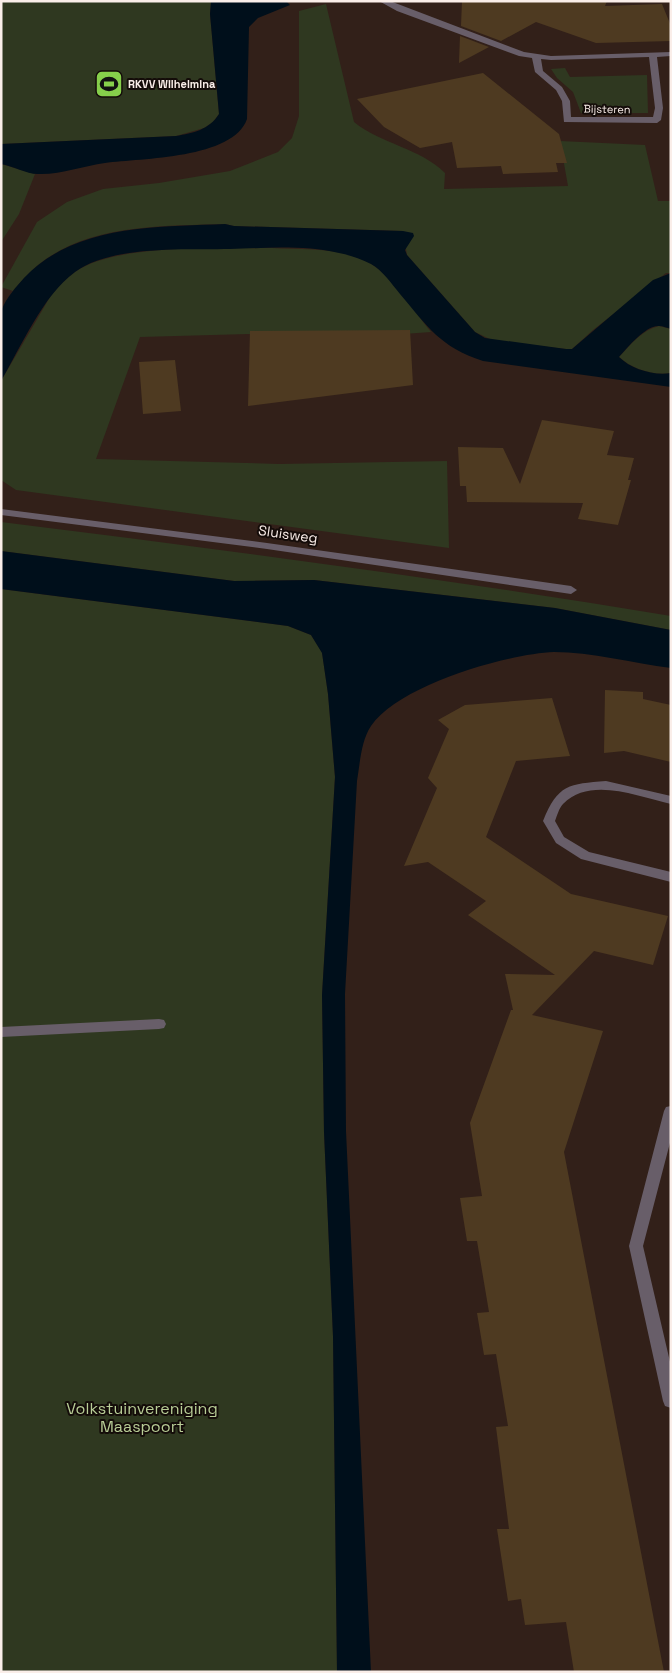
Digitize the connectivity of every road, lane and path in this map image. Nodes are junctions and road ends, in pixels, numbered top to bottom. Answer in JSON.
{"nodes":[{"id":1,"x":383,"y":1,"type":"edge"},
{"id":2,"x":671,"y":54,"type":"edge"},
{"id":3,"x":653,"y":55,"type":"junction"},
{"id":4,"x":536,"y":56,"type":"junction"},
{"id":5,"x":1,"y":512,"type":"edge"},
{"id":6,"x":571,"y":590,"type":"dead end"},
{"id":7,"x":671,"y":800,"type":"edge"},
{"id":8,"x":671,"y":877,"type":"edge"},
{"id":9,"x":159,"y":1024,"type":"dead end"},
{"id":10,"x":1,"y":1032,"type":"edge"},
{"id":11,"x":671,"y":1111,"type":"edge"},
{"id":12,"x":671,"y":1401,"type":"edge"}],
"edges":[{"from":1,"to":4,"type":"street"},
{"from":2,"to":3,"type":"street"},
{"from":3,"to":4,"type":"street"},
{"from":3,"to":4,"type":"street","name":"Bijsteren"},
{"from":5,"to":6,"type":"street","name":"Sluisweg"},
{"from":7,"to":8,"type":"street"},
{"from":9,"to":10,"type":"street"},
{"from":11,"to":12,"type":"street"}]}
